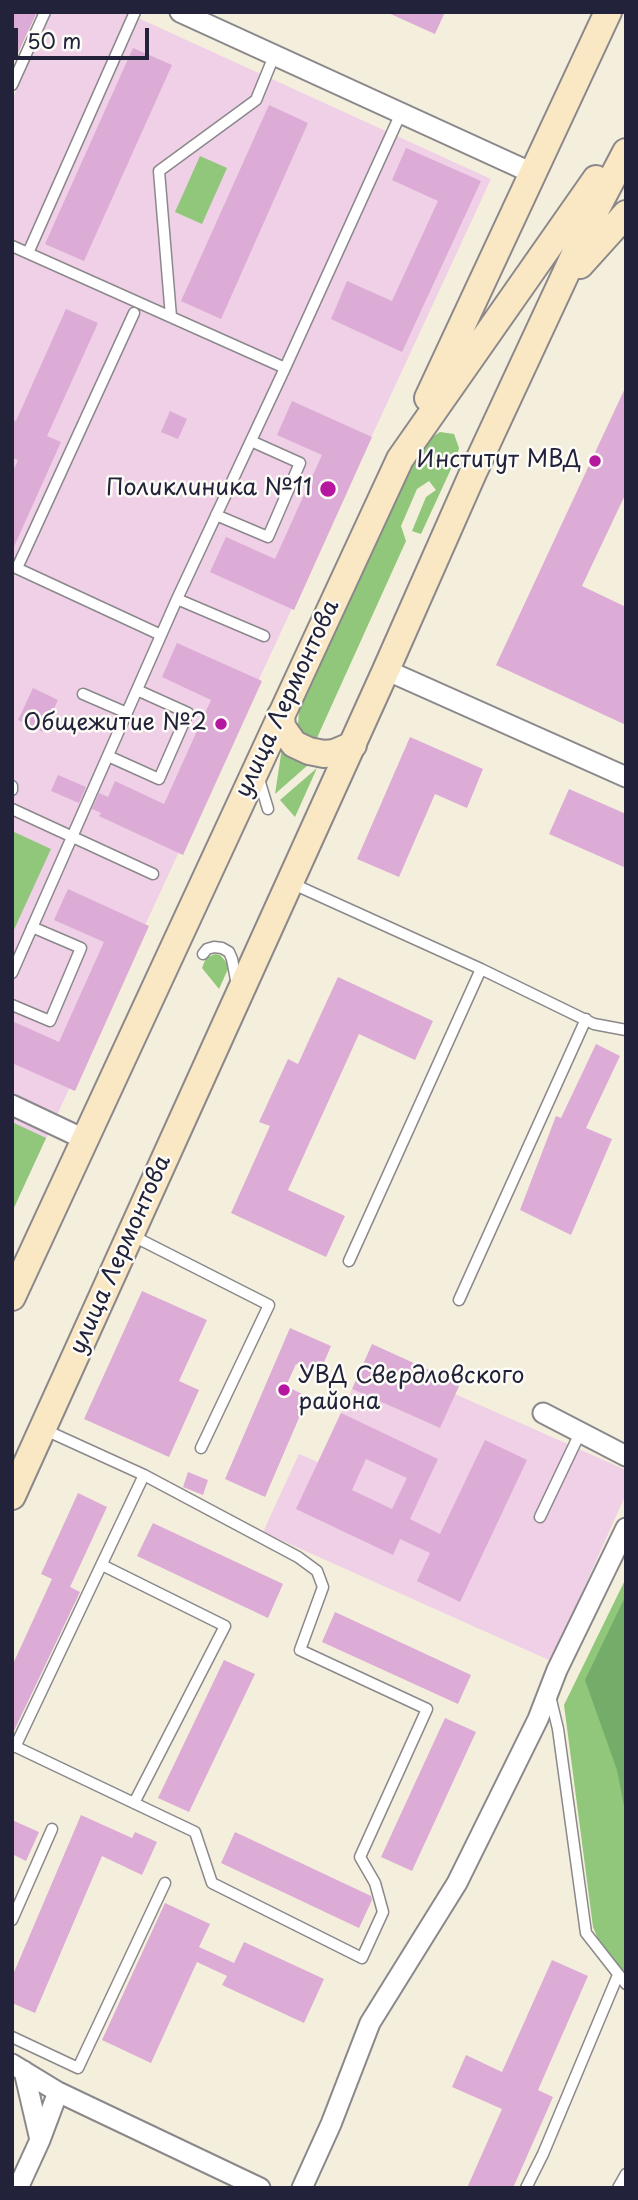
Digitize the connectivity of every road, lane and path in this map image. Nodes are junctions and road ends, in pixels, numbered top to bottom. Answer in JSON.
{"nodes":[{"id":1,"x":45,"y":12,"type":"edge"},
{"id":2,"x":135,"y":12,"type":"edge"},
{"id":3,"x":180,"y":12,"type":"edge"},
{"id":4,"x":608,"y":12,"type":"edge"},
{"id":5,"x":274,"y":56,"type":"junction"},
{"id":6,"x":12,"y":85,"type":"edge"},
{"id":7,"x":401,"y":113,"type":"junction"},
{"id":8,"x":626,"y":136,"type":"edge"},
{"id":9,"x":626,"y":152,"type":"edge"},
{"id":10,"x":532,"y":173,"type":"junction"},
{"id":11,"x":626,"y":214,"type":"edge"},
{"id":12,"x":12,"y":246,"type":"edge"},
{"id":13,"x":28,"y":253,"type":"junction"},
{"id":14,"x":558,"y":290,"type":"junction"},
{"id":15,"x":134,"y":313,"type":"dead end"},
{"id":16,"x":171,"y":317,"type":"junction"},
{"id":17,"x":285,"y":368,"type":"junction"},
{"id":18,"x":251,"y":441,"type":"junction"},
{"id":19,"x":400,"y":459,"type":"junction"},
{"id":20,"x":216,"y":514,"type":"junction"},
{"id":21,"x":15,"y":567,"type":"edge"},
{"id":22,"x":177,"y":598,"type":"junction"},
{"id":23,"x":161,"y":635,"type":"junction"},
{"id":24,"x":264,"y":636,"type":"dead end"},
{"id":25,"x":386,"y":670,"type":"junction"},
{"id":26,"x":137,"y":690,"type":"junction"},
{"id":27,"x":83,"y":694,"type":"dead end"},
{"id":28,"x":127,"y":713,"type":"junction"},
{"id":29,"x":281,"y":716,"type":"junction"},
{"id":30,"x":353,"y":745,"type":"junction"},
{"id":31,"x":108,"y":756,"type":"junction"},
{"id":32,"x":256,"y":769,"type":"junction"},
{"id":33,"x":626,"y":777,"type":"edge"},
{"id":34,"x":12,"y":809,"type":"edge"},
{"id":35,"x":268,"y":809,"type":"dead end"},
{"id":36,"x":72,"y":837,"type":"junction"},
{"id":37,"x":153,"y":874,"type":"dead end"},
{"id":38,"x":290,"y":882,"type":"junction"},
{"id":39,"x":32,"y":928,"type":"junction"},
{"id":40,"x":202,"y":954,"type":"dead end"},
{"id":41,"x":481,"y":969,"type":"junction"},
{"id":42,"x":12,"y":974,"type":"edge"},
{"id":43,"x":239,"y":996,"type":"junction"},
{"id":44,"x":12,"y":1004,"type":"edge"},
{"id":45,"x":586,"y":1019,"type":"junction"},
{"id":46,"x":626,"y":1030,"type":"edge"},
{"id":47,"x":12,"y":1105,"type":"edge"},
{"id":48,"x":86,"y":1140,"type":"junction"},
{"id":49,"x":131,"y":1235,"type":"junction"},
{"id":50,"x":349,"y":1261,"type":"dead end"},
{"id":51,"x":12,"y":1297,"type":"edge"},
{"id":52,"x":459,"y":1300,"type":"dead end"},
{"id":53,"x":543,"y":1413,"type":"dead end"},
{"id":54,"x":43,"y":1429,"type":"junction"},
{"id":55,"x":580,"y":1433,"type":"junction"},
{"id":56,"x":201,"y":1448,"type":"dead end"},
{"id":57,"x":626,"y":1456,"type":"edge"},
{"id":58,"x":144,"y":1475,"type":"junction"},
{"id":59,"x":12,"y":1496,"type":"edge"},
{"id":60,"x":540,"y":1517,"type":"dead end"},
{"id":61,"x":626,"y":1528,"type":"edge"},
{"id":62,"x":102,"y":1565,"type":"junction"},
{"id":63,"x":549,"y":1692,"type":"junction"},
{"id":64,"x":14,"y":1746,"type":"edge"},
{"id":65,"x":134,"y":1804,"type":"junction"},
{"id":66,"x":52,"y":1829,"type":"dead end"},
{"id":67,"x":165,"y":1883,"type":"dead end"},
{"id":68,"x":12,"y":1920,"type":"edge"},
{"id":69,"x":618,"y":1975,"type":"junction"},
{"id":70,"x":626,"y":1984,"type":"edge"},
{"id":71,"x":12,"y":2038,"type":"edge"},
{"id":72,"x":18,"y":2068,"type":"edge"},
{"id":73,"x":58,"y":2092,"type":"junction"},
{"id":74,"x":40,"y":2140,"type":"junction"},
{"id":75,"x":626,"y":2174,"type":"edge"},
{"id":76,"x":18,"y":2188,"type":"edge"},
{"id":77,"x":260,"y":2188,"type":"edge"},
{"id":78,"x":302,"y":2188,"type":"edge"},
{"id":79,"x":526,"y":2188,"type":"edge"},
{"id":80,"x":618,"y":2188,"type":"edge"}],
"edges":[{"from":1,"to":6,"type":"lane"},
{"from":2,"to":13,"type":"lane"},
{"from":3,"to":5,"type":"street"},
{"from":4,"to":10,"type":"main road"},
{"from":5,"to":7,"type":"street"},
{"from":5,"to":16,"type":"lane"},
{"from":7,"to":10,"type":"street"},
{"from":7,"to":17,"type":"lane"},
{"from":8,"to":19,"type":"main road","name":"улица Лермонтова"},
{"from":9,"to":14,"type":"main road","name":"улица Лермонтова"},
{"from":10,"to":19,"type":"main road"},
{"from":11,"to":14,"type":"main road"},
{"from":12,"to":13,"type":"lane"},
{"from":13,"to":16,"type":"lane"},
{"from":14,"to":25,"type":"main road","name":"улица Лермонтова"},
{"from":15,"to":21,"type":"lane"},
{"from":16,"to":17,"type":"lane"},
{"from":17,"to":18,"type":"lane"},
{"from":18,"to":20,"type":"lane"},
{"from":18,"to":20,"type":"lane"},
{"from":19,"to":29,"type":"main road","name":"улица Лермонтова"},
{"from":20,"to":22,"type":"lane"},
{"from":21,"to":23,"type":"lane"},
{"from":22,"to":23,"type":"lane"},
{"from":22,"to":24,"type":"lane"},
{"from":23,"to":26,"type":"lane"},
{"from":25,"to":30,"type":"main road","name":"улица Лермонтова"},
{"from":25,"to":33,"type":"street"},
{"from":26,"to":28,"type":"lane"},
{"from":26,"to":31,"type":"lane"},
{"from":27,"to":28,"type":"lane"},
{"from":28,"to":31,"type":"lane"},
{"from":29,"to":30,"type":"main road"},
{"from":29,"to":32,"type":"main road","name":"улица Лермонтова"},
{"from":30,"to":38,"type":"main road","name":"улица Лермонтова"},
{"from":31,"to":36,"type":"lane"},
{"from":32,"to":35,"type":"lane"},
{"from":32,"to":48,"type":"main road","name":"улица Лермонтова"},
{"from":34,"to":36,"type":"lane"},
{"from":36,"to":37,"type":"lane"},
{"from":36,"to":39,"type":"lane"},
{"from":38,"to":41,"type":"lane"},
{"from":38,"to":43,"type":"main road","name":"улица Лермонтова"},
{"from":39,"to":42,"type":"lane"},
{"from":39,"to":44,"type":"lane"},
{"from":40,"to":43,"type":"lane"},
{"from":41,"to":45,"type":"lane"},
{"from":41,"to":50,"type":"lane"},
{"from":43,"to":49,"type":"main road","name":"улица Лермонтова"},
{"from":45,"to":46,"type":"lane"},
{"from":45,"to":52,"type":"lane"},
{"from":47,"to":48,"type":"street"},
{"from":48,"to":51,"type":"main road","name":"улица Лермонтова"},
{"from":49,"to":54,"type":"main road","name":"улица Лермонтова"},
{"from":49,"to":56,"type":"lane"},
{"from":53,"to":55,"type":"street"},
{"from":54,"to":58,"type":"lane"},
{"from":54,"to":59,"type":"main road","name":"улица Лермонтова"},
{"from":55,"to":57,"type":"street"},
{"from":55,"to":60,"type":"lane"},
{"from":58,"to":62,"type":"lane"},
{"from":58,"to":65,"type":"lane"},
{"from":61,"to":63,"type":"street"},
{"from":62,"to":64,"type":"lane"},
{"from":62,"to":65,"type":"lane"},
{"from":63,"to":69,"type":"lane"},
{"from":63,"to":78,"type":"street"},
{"from":64,"to":65,"type":"lane"},
{"from":66,"to":68,"type":"lane"},
{"from":67,"to":71,"type":"lane"},
{"from":69,"to":70,"type":"lane"},
{"from":69,"to":79,"type":"lane"},
{"from":72,"to":73,"type":"street"},
{"from":72,"to":74,"type":"street"},
{"from":73,"to":74,"type":"street"},
{"from":73,"to":77,"type":"street"},
{"from":74,"to":76,"type":"street"},
{"from":75,"to":80,"type":"lane"}]}
